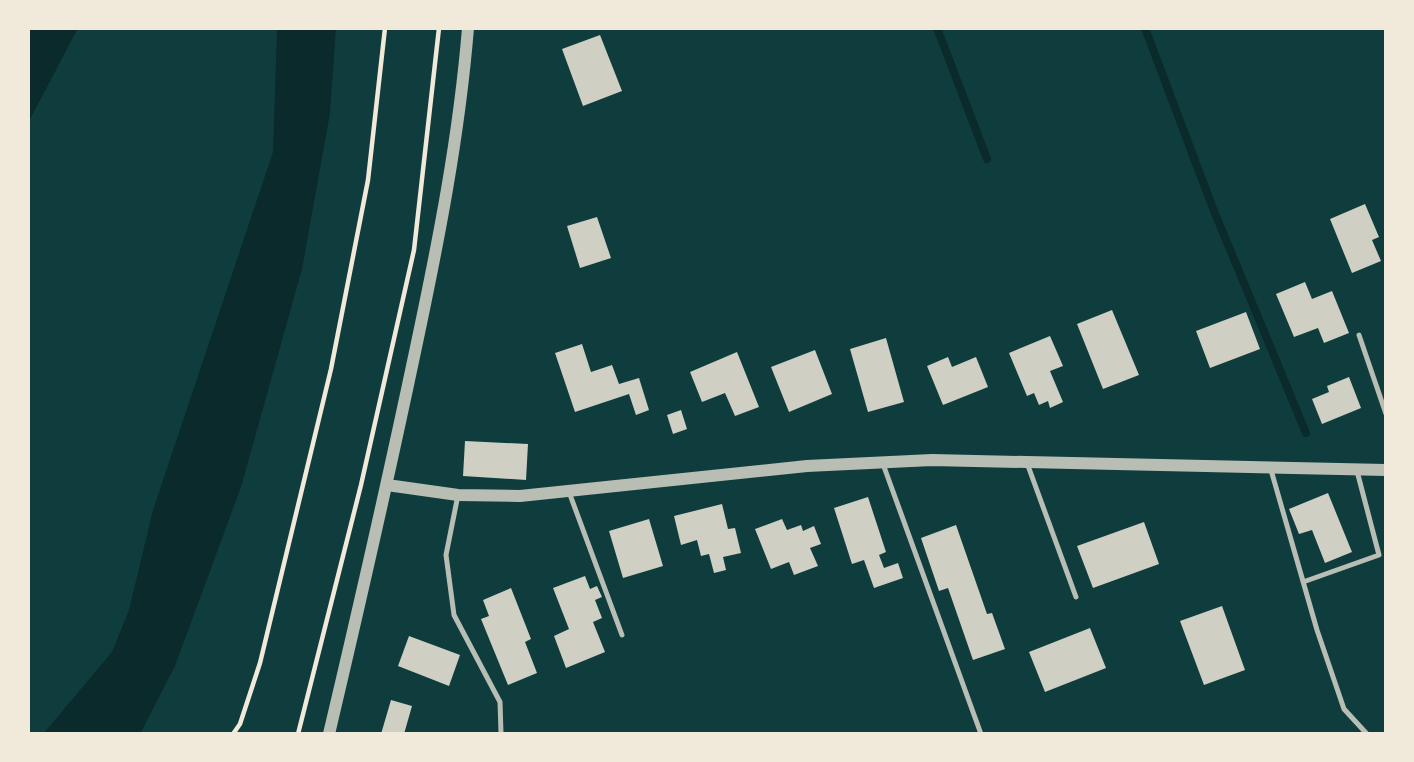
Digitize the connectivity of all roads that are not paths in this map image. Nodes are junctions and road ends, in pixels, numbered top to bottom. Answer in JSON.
{"nodes":[{"id":1,"x":468,"y":28,"type":"edge"},
{"id":2,"x":1359,"y":335,"type":"dead end"},
{"id":3,"x":1386,"y":414,"type":"edge"},
{"id":4,"x":882,"y":463,"type":"junction"},
{"id":5,"x":1027,"y":463,"type":"junction"},
{"id":6,"x":1271,"y":470,"type":"junction"},
{"id":7,"x":1386,"y":470,"type":"edge"},
{"id":8,"x":1357,"y":471,"type":"junction"},
{"id":9,"x":387,"y":485,"type":"junction"},
{"id":10,"x":569,"y":492,"type":"junction"},
{"id":11,"x":458,"y":495,"type":"junction"},
{"id":12,"x":1303,"y":582,"type":"junction"},
{"id":13,"x":1076,"y":597,"type":"dead end"},
{"id":14,"x":622,"y":635,"type":"dead end"},
{"id":15,"x":501,"y":733,"type":"edge"},
{"id":16,"x":329,"y":734,"type":"edge"},
{"id":17,"x":981,"y":734,"type":"edge"},
{"id":18,"x":1367,"y":734,"type":"edge"}],
"edges":[{"from":1,"to":9,"type":"street"},
{"from":2,"to":3,"type":"lane"},
{"from":4,"to":5,"type":"street"},
{"from":4,"to":10,"type":"street"},
{"from":4,"to":17,"type":"lane"},
{"from":5,"to":6,"type":"street"},
{"from":5,"to":13,"type":"lane"},
{"from":6,"to":8,"type":"street"},
{"from":6,"to":12,"type":"lane"},
{"from":7,"to":8,"type":"street"},
{"from":8,"to":12,"type":"lane"},
{"from":9,"to":11,"type":"street"},
{"from":9,"to":16,"type":"street"},
{"from":10,"to":11,"type":"street"},
{"from":10,"to":14,"type":"lane"},
{"from":11,"to":15,"type":"lane"},
{"from":12,"to":18,"type":"lane"}]}
